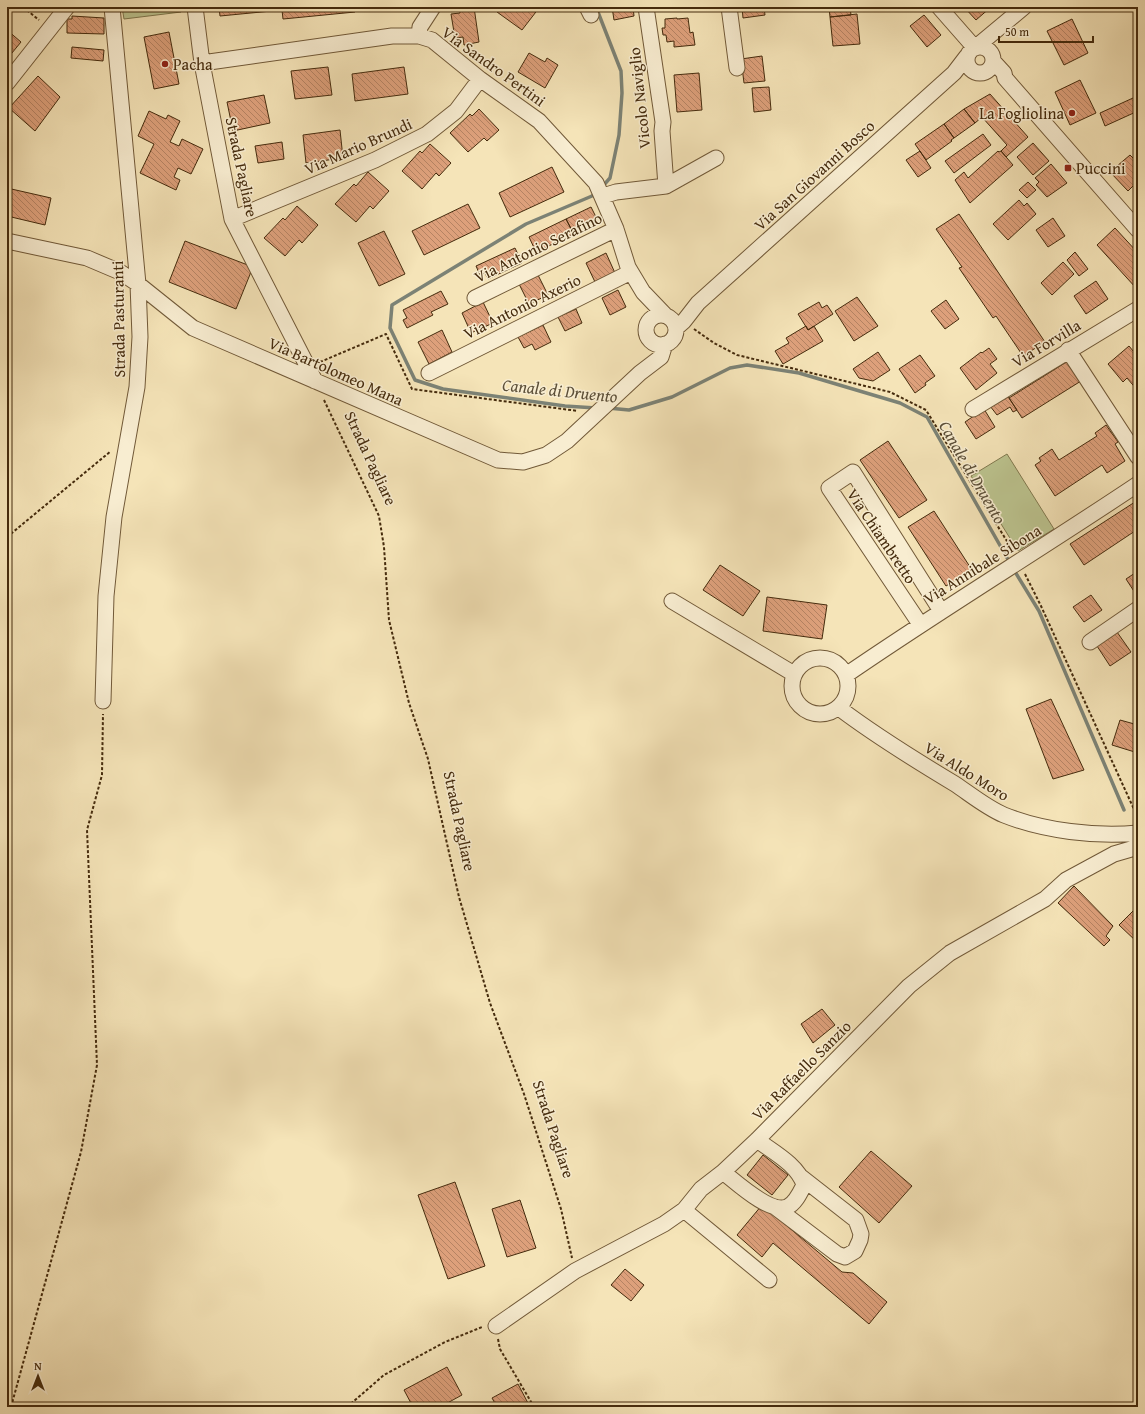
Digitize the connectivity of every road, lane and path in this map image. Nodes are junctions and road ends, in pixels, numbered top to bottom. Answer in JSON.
{"nodes":[{"id":1,"x":23,"y":7,"type":"edge"},
{"id":2,"x":67,"y":7,"type":"edge"},
{"id":3,"x":112,"y":7,"type":"edge"},
{"id":4,"x":195,"y":7,"type":"edge"},
{"id":5,"x":434,"y":7,"type":"edge"},
{"id":6,"x":646,"y":7,"type":"edge"},
{"id":7,"x":729,"y":7,"type":"edge"},
{"id":8,"x":939,"y":7,"type":"edge"},
{"id":9,"x":1024,"y":7,"type":"edge"},
{"id":10,"x":50,"y":29,"type":"junction"},
{"id":11,"x":419,"y":36,"type":"junction"},
{"id":12,"x":980,"y":52,"type":"junction"},
{"id":13,"x":202,"y":63,"type":"junction"},
{"id":14,"x":737,"y":68,"type":"dead end"},
{"id":15,"x":979,"y":72,"type":"junction"},
{"id":16,"x":954,"y":73,"type":"junction"},
{"id":17,"x":1005,"y":78,"type":"junction"},
{"id":18,"x":480,"y":79,"type":"junction"},
{"id":19,"x":7,"y":83,"type":"edge"},
{"id":20,"x":716,"y":158,"type":"dead end"},
{"id":21,"x":666,"y":186,"type":"junction"},
{"id":22,"x":600,"y":191,"type":"junction"},
{"id":23,"x":232,"y":219,"type":"junction"},
{"id":24,"x":616,"y":229,"type":"junction"},
{"id":25,"x":1138,"y":230,"type":"edge"},
{"id":26,"x":7,"y":241,"type":"edge"},
{"id":27,"x":631,"y":272,"type":"junction"},
{"id":28,"x":138,"y":284,"type":"junction"},
{"id":29,"x":643,"y":292,"type":"junction"},
{"id":30,"x":475,"y":298,"type":"dead end"},
{"id":31,"x":1138,"y":309,"type":"edge"},
{"id":32,"x":674,"y":320,"type":"junction"},
{"id":33,"x":648,"y":333,"type":"junction"},
{"id":34,"x":665,"y":344,"type":"junction"},
{"id":35,"x":1068,"y":350,"type":"junction"},
{"id":36,"x":429,"y":373,"type":"dead end"},
{"id":37,"x":640,"y":373,"type":"junction"},
{"id":38,"x":315,"y":381,"type":"junction"},
{"id":39,"x":973,"y":409,"type":"dead end"},
{"id":40,"x":129,"y":436,"type":"junction"},
{"id":41,"x":1138,"y":457,"type":"edge"},
{"id":42,"x":1138,"y":484,"type":"edge"},
{"id":43,"x":7,"y":537,"type":"edge"},
{"id":44,"x":1014,"y":565,"type":"junction"},
{"id":45,"x":672,"y":601,"type":"dead end"},
{"id":46,"x":1138,"y":609,"type":"edge"},
{"id":47,"x":941,"y":611,"type":"junction"},
{"id":48,"x":920,"y":624,"type":"junction"},
{"id":49,"x":1090,"y":642,"type":"dead end"},
{"id":50,"x":794,"y":674,"type":"junction"},
{"id":51,"x":846,"y":675,"type":"junction"},
{"id":52,"x":103,"y":701,"type":"joint"},
{"id":53,"x":839,"y":708,"type":"junction"},
{"id":54,"x":1138,"y":818,"type":"edge"},
{"id":55,"x":1138,"y":833,"type":"edge"},
{"id":56,"x":1138,"y":847,"type":"edge"},
{"id":57,"x":757,"y":1140,"type":"junction"},
{"id":58,"x":724,"y":1172,"type":"junction"},
{"id":59,"x":801,"y":1177,"type":"junction"},
{"id":60,"x":775,"y":1207,"type":"junction"},
{"id":61,"x":684,"y":1210,"type":"junction"},
{"id":62,"x":575,"y":1271,"type":"junction"},
{"id":63,"x":769,"y":1280,"type":"dead end"},
{"id":64,"x":496,"y":1326,"type":"junction"},
{"id":65,"x":11,"y":1407,"type":"edge"},
{"id":66,"x":347,"y":1407,"type":"edge"},
{"id":67,"x":534,"y":1407,"type":"edge"}],
"edges":[{"from":1,"to":10,"type":"path"},
{"from":2,"to":10,"type":"street"},
{"from":3,"to":28,"type":"street","name":"Strada Pasturanti"},
{"from":4,"to":13,"type":"street","name":"Strada Pagliare"},
{"from":5,"to":11,"type":"street"},
{"from":6,"to":21,"type":"street","name":"Vicolo Naviglio"},
{"from":7,"to":14,"type":"street"},
{"from":8,"to":12,"type":"street"},
{"from":9,"to":12,"type":"street"},
{"from":10,"to":19,"type":"street"},
{"from":11,"to":13,"type":"street","name":"Via Sandro Pertini"},
{"from":11,"to":18,"type":"street","name":"Via Sandro Pertini"},
{"from":12,"to":15,"type":"street"},
{"from":12,"to":15,"type":"street"},
{"from":12,"to":16,"type":"street","name":"Via San Giovanni Bosco"},
{"from":12,"to":17,"type":"street"},
{"from":13,"to":23,"type":"street","name":"Strada Pagliare"},
{"from":15,"to":16,"type":"street"},
{"from":15,"to":17,"type":"street"},
{"from":16,"to":32,"type":"street","name":"Via San Giovanni Bosco"},
{"from":17,"to":25,"type":"street"},
{"from":18,"to":22,"type":"street","name":"Via Sandro Pertini"},
{"from":18,"to":23,"type":"street","name":"Via Mario Brundi"},
{"from":20,"to":21,"type":"street"},
{"from":21,"to":22,"type":"street"},
{"from":22,"to":24,"type":"street","name":"Via Sandro Pertini"},
{"from":23,"to":38,"type":"street","name":"Strada Pagliare"},
{"from":24,"to":27,"type":"street","name":"Via Sandro Pertini"},
{"from":24,"to":30,"type":"street","name":"Via Antonio Serafino"},
{"from":26,"to":28,"type":"street","name":"Via Bartolomeo Mana"},
{"from":27,"to":29,"type":"street","name":"Via Sandro Pertini"},
{"from":27,"to":36,"type":"street","name":"Via Antonio Axerio"},
{"from":28,"to":38,"type":"street","name":"Via Bartolomeo Mana"},
{"from":28,"to":40,"type":"street","name":"Strada Pasturanti"},
{"from":29,"to":32,"type":"street","name":"Via Sandro Pertini"},
{"from":29,"to":33,"type":"street","name":"Via Sandro Pertini"},
{"from":31,"to":35,"type":"street","name":"Via Forvilla"},
{"from":32,"to":33,"type":"street"},
{"from":32,"to":34,"type":"street"},
{"from":32,"to":44,"type":"path"},
{"from":33,"to":34,"type":"street"},
{"from":33,"to":37,"type":"street","name":"Via Bartolomeo Mana"},
{"from":34,"to":37,"type":"street","name":"Via Bartolomeo Mana"},
{"from":35,"to":39,"type":"street","name":"Via Forvilla"},
{"from":35,"to":41,"type":"street"},
{"from":37,"to":38,"type":"street","name":"Via Bartolomeo Mana"},
{"from":38,"to":62,"type":"path","name":"Strada Pagliare"},
{"from":40,"to":43,"type":"path"},
{"from":40,"to":52,"type":"street","name":"Strada Pasturanti"},
{"from":42,"to":44,"type":"street","name":"Via Annibale Sibona"},
{"from":44,"to":47,"type":"street","name":"Via Annibale Sibona"},
{"from":44,"to":54,"type":"path"},
{"from":45,"to":50,"type":"street"},
{"from":46,"to":49,"type":"street"},
{"from":47,"to":48,"type":"street","name":"Via Annibale Sibona"},
{"from":47,"to":48,"type":"street","name":"Via Chiambretto"},
{"from":48,"to":51,"type":"street","name":"Via Annibale Sibona"},
{"from":50,"to":51,"type":"street"},
{"from":50,"to":53,"type":"street"},
{"from":51,"to":53,"type":"street"},
{"from":52,"to":65,"type":"path"},
{"from":53,"to":55,"type":"street","name":"Via Aldo Moro"},
{"from":56,"to":57,"type":"street","name":"Via Raffaello Sanzio"},
{"from":57,"to":58,"type":"street","name":"Via Raffaello Sanzio"},
{"from":57,"to":59,"type":"street"},
{"from":58,"to":60,"type":"street"},
{"from":58,"to":61,"type":"street","name":"Via Raffaello Sanzio"},
{"from":59,"to":60,"type":"street"},
{"from":59,"to":60,"type":"street"},
{"from":61,"to":62,"type":"street","name":"Via Raffaello Sanzio"},
{"from":61,"to":63,"type":"street"},
{"from":62,"to":64,"type":"street","name":"Via Raffaello Sanzio"},
{"from":64,"to":66,"type":"path"},
{"from":64,"to":67,"type":"path"}]}
